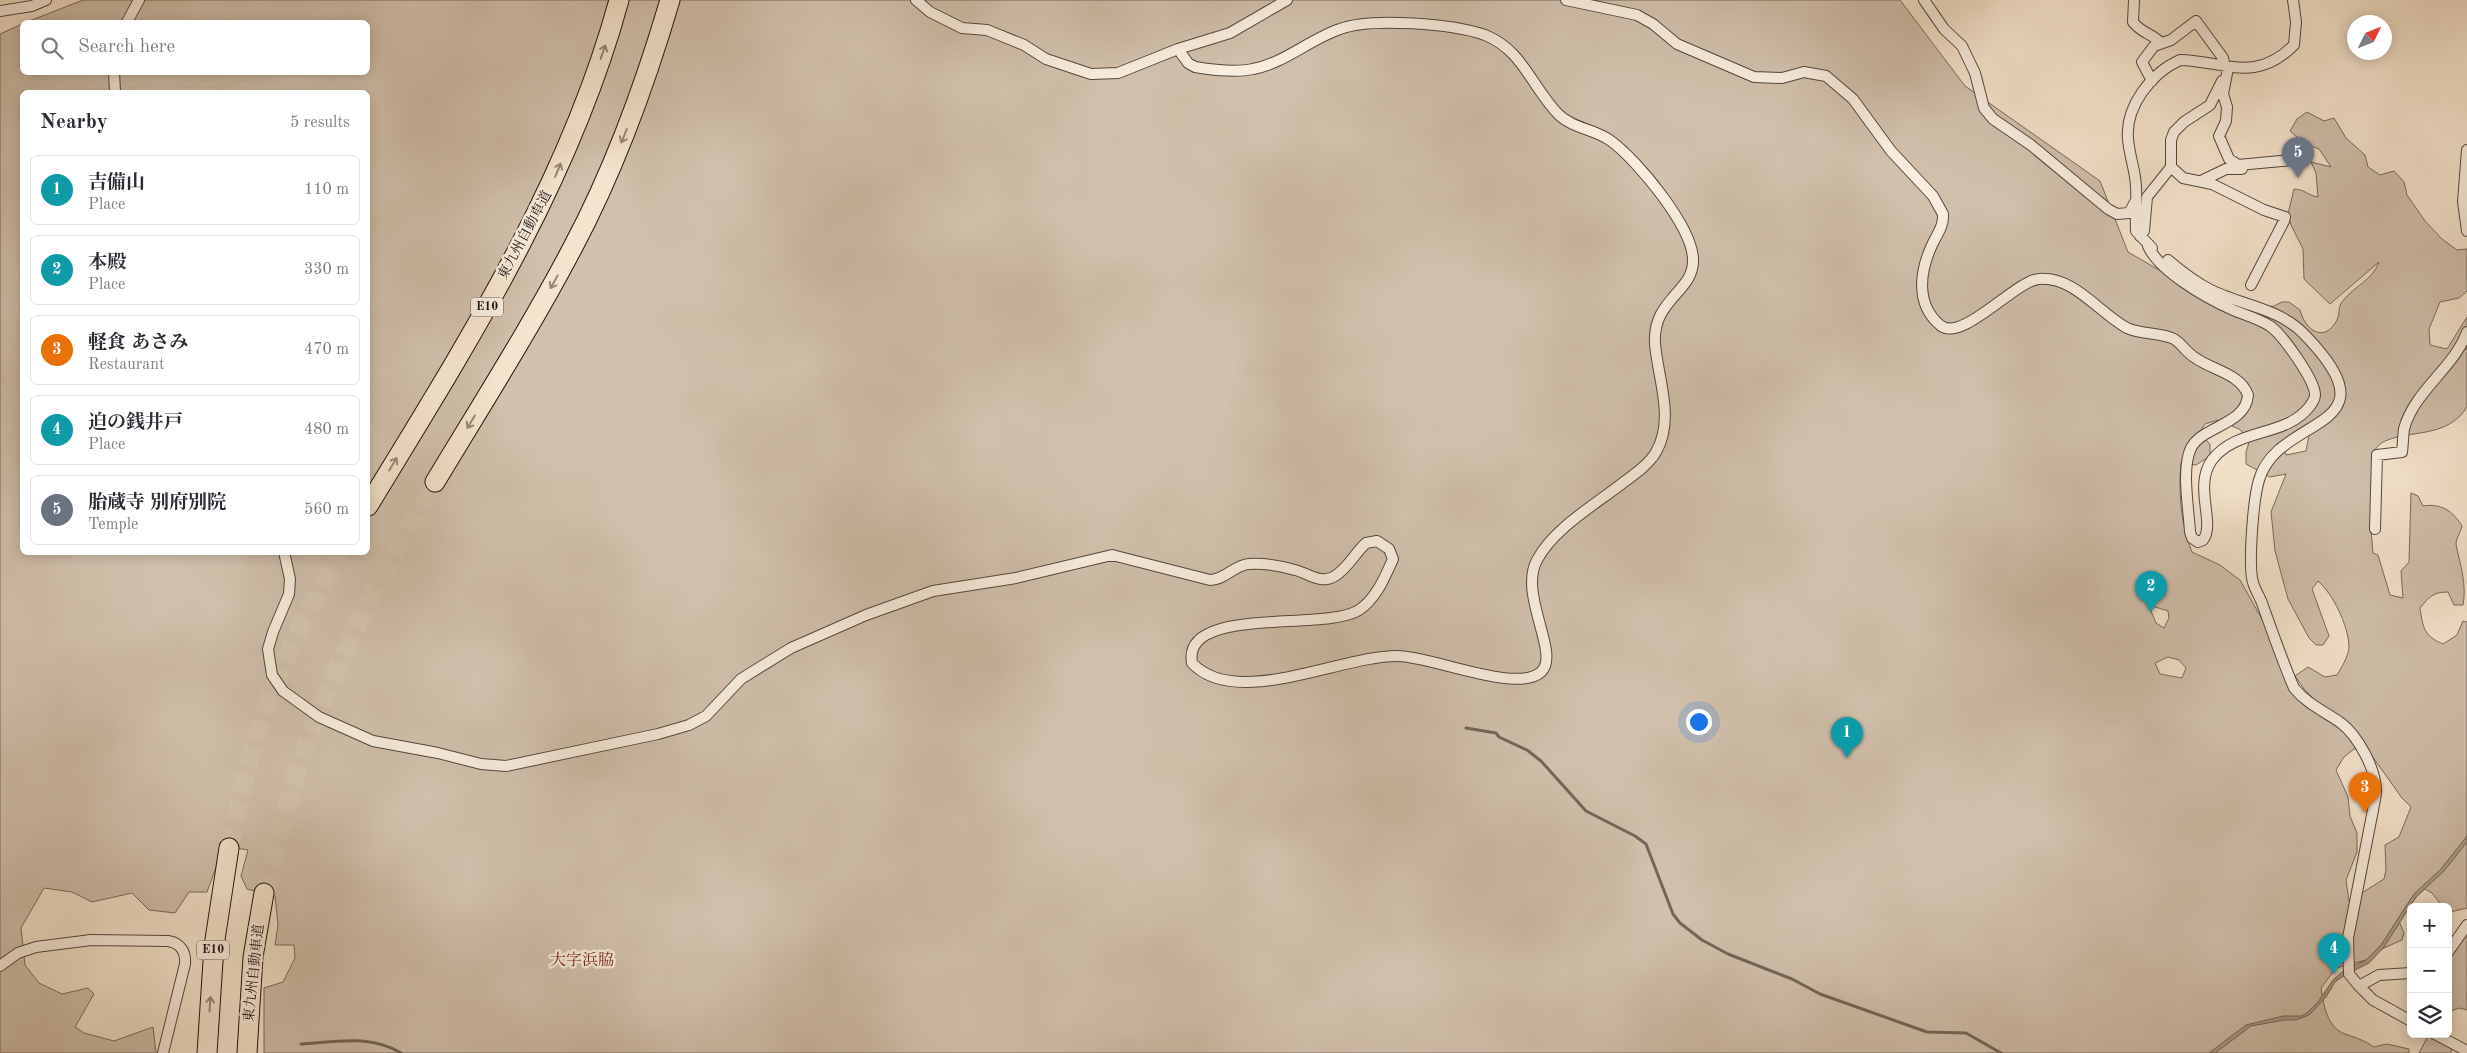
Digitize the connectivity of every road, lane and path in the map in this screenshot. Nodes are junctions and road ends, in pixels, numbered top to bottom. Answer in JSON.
{"nodes":[{"id":1,"x":46,"y":0,"type":"edge"},
{"id":2,"x":139,"y":0,"type":"edge"},
{"id":3,"x":619,"y":0,"type":"edge"},
{"id":4,"x":670,"y":0,"type":"edge"},
{"id":5,"x":916,"y":0,"type":"edge"},
{"id":6,"x":1287,"y":0,"type":"edge"},
{"id":7,"x":1566,"y":0,"type":"edge"},
{"id":8,"x":1924,"y":0,"type":"edge"},
{"id":9,"x":2134,"y":0,"type":"edge"},
{"id":10,"x":2293,"y":0,"type":"edge"},
{"id":11,"x":0,"y":11,"type":"edge"},
{"id":12,"x":127,"y":20,"type":"edge"},
{"id":13,"x":2160,"y":42,"type":"junction"},
{"id":14,"x":1178,"y":49,"type":"junction"},
{"id":15,"x":2226,"y":68,"type":"junction"},
{"id":16,"x":114,"y":75,"type":"edge"},
{"id":17,"x":2225,"y":79,"type":"junction"},
{"id":18,"x":2152,"y":81,"type":"junction"},
{"id":19,"x":115,"y":90,"type":"edge"},
{"id":20,"x":2467,"y":150,"type":"edge"},
{"id":21,"x":2303,"y":159,"type":"dead end"},
{"id":22,"x":2248,"y":164,"type":"junction"},
{"id":23,"x":2170,"y":167,"type":"junction"},
{"id":24,"x":2201,"y":181,"type":"junction"},
{"id":25,"x":2137,"y":196,"type":"junction"},
{"id":26,"x":2467,"y":231,"type":"edge"},
{"id":27,"x":2140,"y":236,"type":"junction"},
{"id":28,"x":2148,"y":246,"type":"junction"},
{"id":29,"x":2251,"y":285,"type":"dead end"},
{"id":30,"x":2467,"y":332,"type":"edge"},
{"id":31,"x":435,"y":482,"type":"tunnel mouth"},
{"id":32,"x":370,"y":503,"type":"edge"},
{"id":33,"x":2375,"y":529,"type":"dead end"},
{"id":34,"x":285,"y":555,"type":"edge"},
{"id":35,"x":229,"y":848,"type":"tunnel mouth"},
{"id":36,"x":264,"y":893,"type":"tunnel mouth"},
{"id":37,"x":2467,"y":925,"type":"edge"},
{"id":38,"x":2451,"y":948,"type":"edge"},
{"id":39,"x":0,"y":966,"type":"edge"},
{"id":40,"x":2407,"y":973,"type":"edge"},
{"id":41,"x":2359,"y":986,"type":"junction"},
{"id":42,"x":2407,"y":1019,"type":"edge"},
{"id":43,"x":2442,"y":1038,"type":"edge"},
{"id":44,"x":2467,"y":1051,"type":"edge"},
{"id":45,"x":163,"y":1053,"type":"edge"},
{"id":46,"x":207,"y":1053,"type":"edge"},
{"id":47,"x":247,"y":1053,"type":"edge"}],
"edges":[{"from":1,"to":11,"type":"street"},
{"from":2,"to":12,"type":"street"},
{"from":32,"to":3,"type":"highway","name":"東九州自動車道","number":"E10","one_way":true},
{"from":4,"to":31,"type":"highway","one_way":true},
{"from":5,"to":14,"type":"street"},
{"from":6,"to":14,"type":"street"},
{"from":7,"to":28,"type":"street"},
{"from":8,"to":25,"type":"street"},
{"from":9,"to":13,"type":"street"},
{"from":10,"to":15,"type":"street"},
{"from":13,"to":15,"type":"street"},
{"from":13,"to":18,"type":"street"},
{"from":14,"to":34,"type":"street"},
{"from":15,"to":17,"type":"street"},
{"from":15,"to":18,"type":"street"},
{"from":16,"to":19,"type":"street"},
{"from":17,"to":22,"type":"street"},
{"from":17,"to":23,"type":"street"},
{"from":18,"to":25,"type":"street"},
{"from":20,"to":26,"type":"street"},
{"from":21,"to":22,"type":"street"},
{"from":22,"to":24,"type":"street"},
{"from":23,"to":24,"type":"street"},
{"from":23,"to":27,"type":"street"},
{"from":24,"to":29,"type":"street"},
{"from":25,"to":27,"type":"street"},
{"from":27,"to":28,"type":"street"},
{"from":28,"to":41,"type":"street"},
{"from":30,"to":33,"type":"street"},
{"from":46,"to":35,"type":"highway","number":"E10","one_way":true},
{"from":36,"to":47,"type":"highway","name":"東九州自動車道"},
{"from":37,"to":38,"type":"street"},
{"from":39,"to":45,"type":"street"},
{"from":40,"to":41,"type":"street"},
{"from":41,"to":42,"type":"street"},
{"from":43,"to":44,"type":"street"}]}
